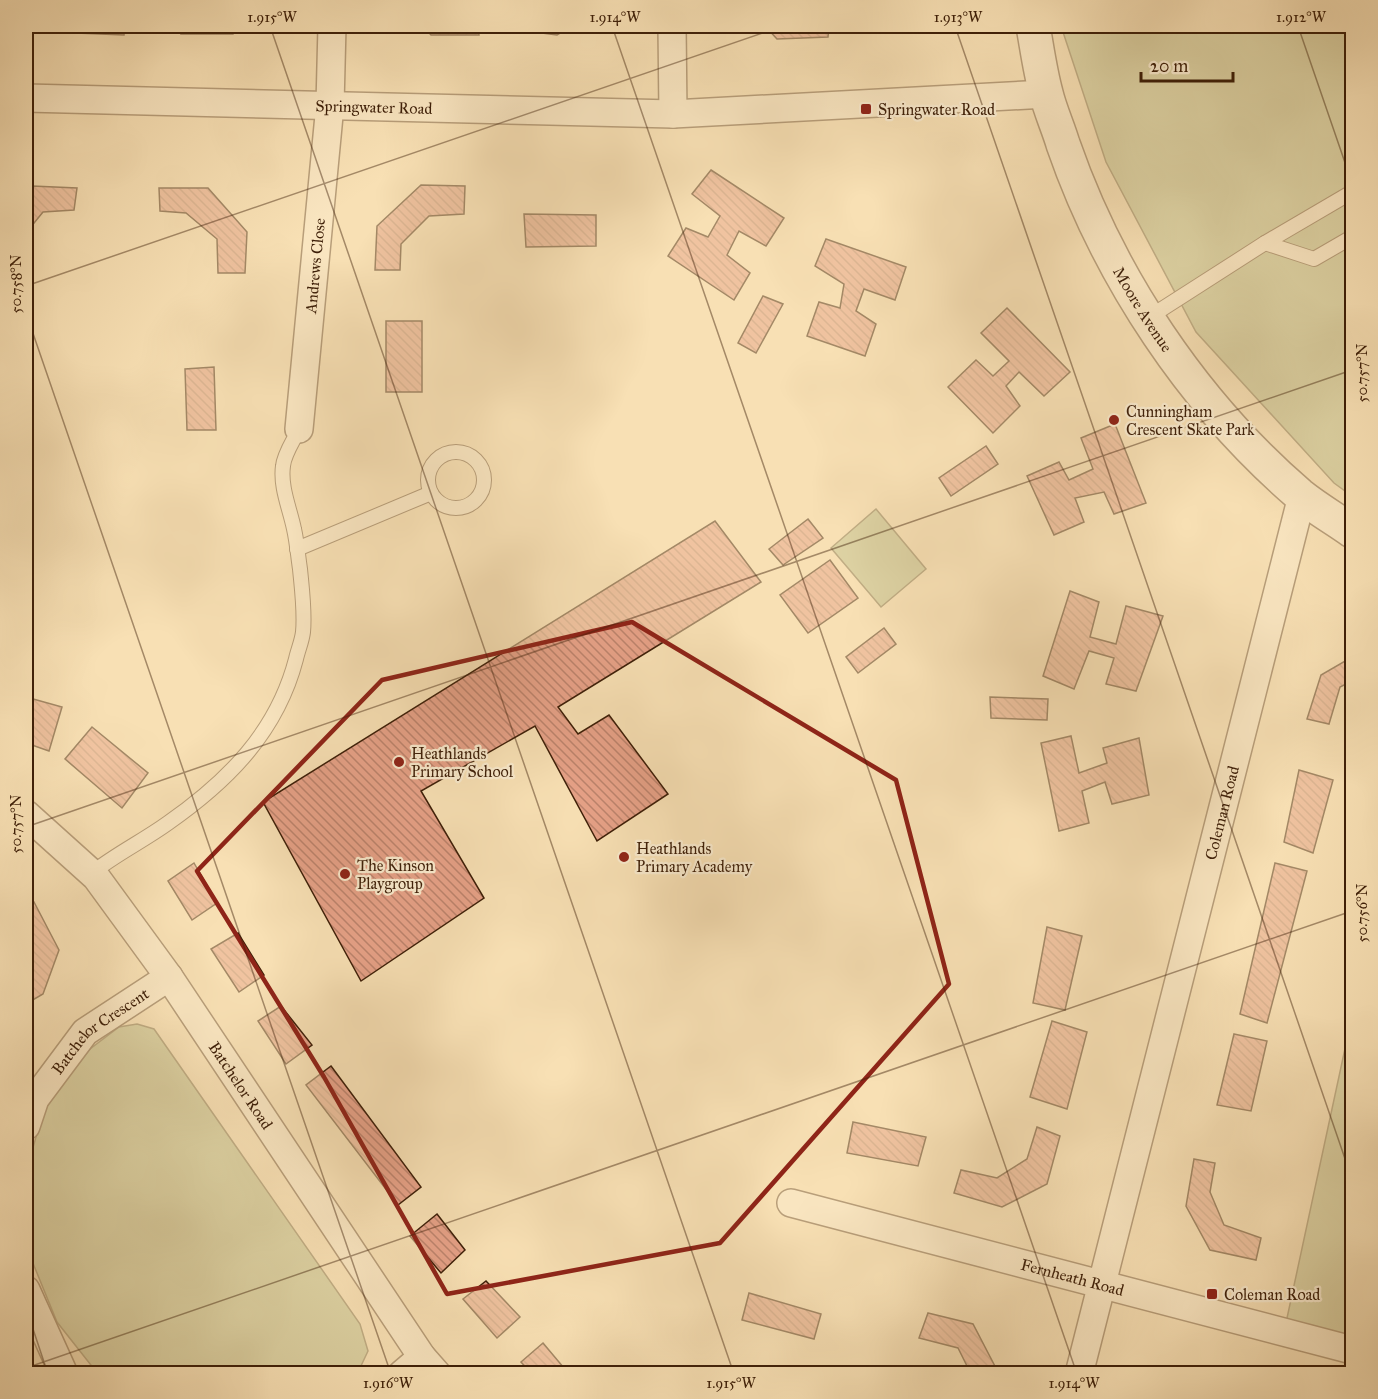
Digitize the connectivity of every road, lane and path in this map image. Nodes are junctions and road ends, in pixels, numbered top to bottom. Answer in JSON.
{"nodes":[{"id":1,"x":332,"y":26,"type":"edge"},
{"id":2,"x":672,"y":26,"type":"edge"},
{"id":3,"x":1033,"y":26,"type":"edge"},
{"id":4,"x":1046,"y":94,"type":"junction"},
{"id":5,"x":26,"y":98,"type":"edge"},
{"id":6,"x":330,"y":105,"type":"junction"},
{"id":7,"x":673,"y":114,"type":"junction"},
{"id":8,"x":1353,"y":192,"type":"edge"},
{"id":9,"x":1353,"y":237,"type":"edge"},
{"id":10,"x":1265,"y":243,"type":"junction"},
{"id":11,"x":1148,"y":318,"type":"junction"},
{"id":12,"x":299,"y":429,"type":"joint"},
{"id":13,"x":431,"y":493,"type":"junction"},
{"id":14,"x":1302,"y":496,"type":"junction"},
{"id":15,"x":1353,"y":531,"type":"edge"},
{"id":16,"x":297,"y":549,"type":"junction"},
{"id":17,"x":26,"y":814,"type":"edge"},
{"id":18,"x":92,"y":873,"type":"junction"},
{"id":19,"x":169,"y":977,"type":"junction"},
{"id":20,"x":26,"y":1126,"type":"edge"},
{"id":21,"x":791,"y":1203,"type":"dead end"},
{"id":22,"x":1102,"y":1284,"type":"junction"},
{"id":23,"x":26,"y":1290,"type":"edge"},
{"id":24,"x":1353,"y":1350,"type":"edge"},
{"id":25,"x":421,"y":1368,"type":"edge"},
{"id":26,"x":64,"y":1374,"type":"edge"},
{"id":27,"x":1079,"y":1374,"type":"edge"}],
"edges":[{"from":1,"to":6,"type":"street","name":"Andrews Close"},
{"from":2,"to":7,"type":"street"},
{"from":3,"to":4,"type":"street","name":"Moore Avenue"},
{"from":4,"to":7,"type":"street","name":"Springwater Road"},
{"from":4,"to":11,"type":"street","name":"Moore Avenue"},
{"from":5,"to":6,"type":"street","name":"Springwater Road"},
{"from":6,"to":7,"type":"street","name":"Springwater Road"},
{"from":6,"to":12,"type":"street","name":"Andrews Close"},
{"from":8,"to":10,"type":"lane"},
{"from":9,"to":10,"type":"lane"},
{"from":10,"to":11,"type":"lane"},
{"from":11,"to":14,"type":"street","name":"Moore Avenue"},
{"from":12,"to":16,"type":"lane"},
{"from":13,"to":13,"type":"lane"},
{"from":13,"to":16,"type":"lane"},
{"from":14,"to":15,"type":"street","name":"Moore Avenue"},
{"from":14,"to":22,"type":"street","name":"Coleman Road"},
{"from":16,"to":18,"type":"lane"},
{"from":17,"to":18,"type":"street","name":"Batchelor Road"},
{"from":18,"to":19,"type":"street","name":"Batchelor Road"},
{"from":19,"to":20,"type":"street","name":"Batchelor Crescent"},
{"from":19,"to":25,"type":"street","name":"Batchelor Road"},
{"from":21,"to":22,"type":"street","name":"Fernheath Road"},
{"from":22,"to":24,"type":"street","name":"Fernheath Road"},
{"from":22,"to":27,"type":"street","name":"Coleman Road"},
{"from":23,"to":26,"type":"street"}]}
